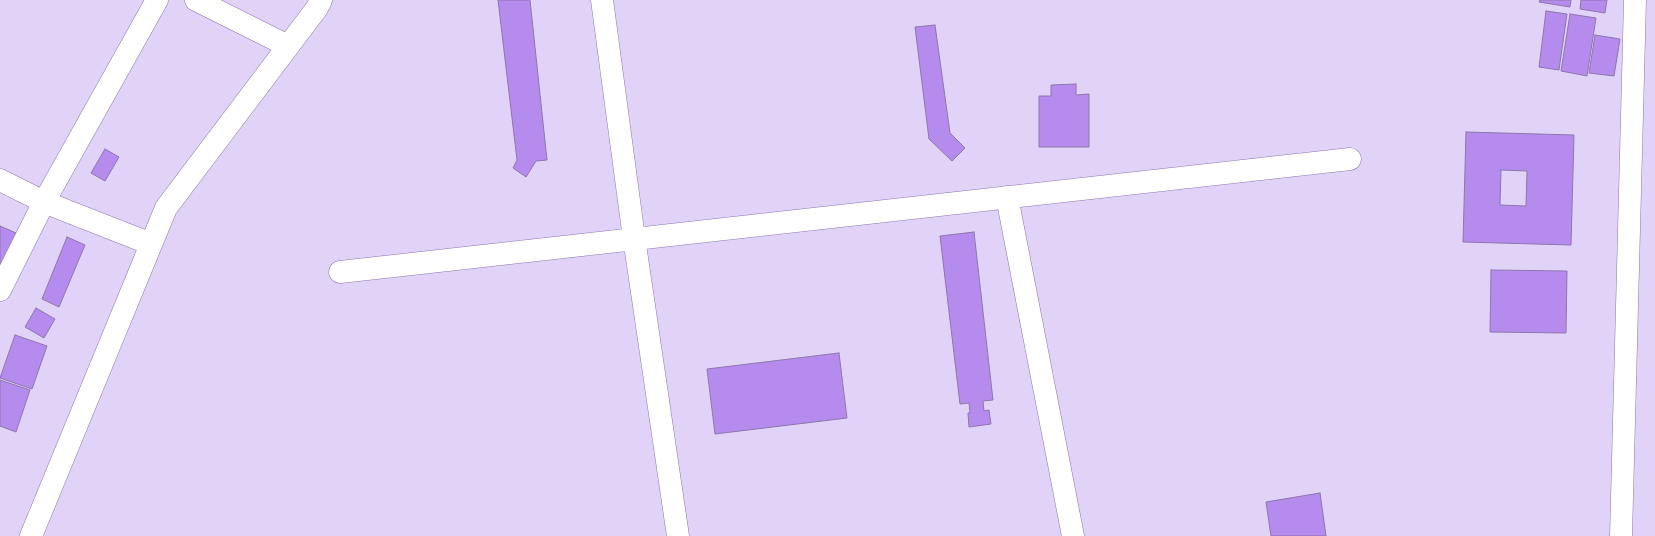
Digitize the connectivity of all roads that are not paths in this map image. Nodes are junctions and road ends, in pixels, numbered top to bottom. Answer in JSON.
{"nodes":[{"id":1,"x":158,"y":0,"type":"edge"},
{"id":2,"x":196,"y":0,"type":"edge"},
{"id":3,"x":321,"y":0,"type":"edge"},
{"id":4,"x":602,"y":0,"type":"edge"},
{"id":5,"x":1634,"y":0,"type":"edge"},
{"id":6,"x":288,"y":46,"type":"junction"},
{"id":7,"x":1350,"y":159,"type":"dead end"},
{"id":8,"x":0,"y":180,"type":"edge"},
{"id":9,"x":1007,"y":197,"type":"junction"},
{"id":10,"x":44,"y":202,"type":"junction"},
{"id":11,"x":634,"y":238,"type":"junction"},
{"id":12,"x":151,"y":244,"type":"junction"},
{"id":13,"x":340,"y":272,"type":"dead end"},
{"id":14,"x":0,"y":290,"type":"edge"},
{"id":15,"x":31,"y":536,"type":"edge"},
{"id":16,"x":678,"y":536,"type":"edge"},
{"id":17,"x":1073,"y":536,"type":"edge"},
{"id":18,"x":1621,"y":536,"type":"edge"}],
"edges":[{"from":1,"to":10,"type":"street"},
{"from":2,"to":6,"type":"street"},
{"from":3,"to":6,"type":"street"},
{"from":4,"to":11,"type":"street"},
{"from":5,"to":18,"type":"street"},
{"from":6,"to":12,"type":"street"},
{"from":7,"to":9,"type":"street"},
{"from":8,"to":10,"type":"street"},
{"from":9,"to":11,"type":"street"},
{"from":9,"to":17,"type":"street"},
{"from":10,"to":12,"type":"street"},
{"from":10,"to":14,"type":"street"},
{"from":11,"to":13,"type":"street"},
{"from":11,"to":16,"type":"street"},
{"from":12,"to":15,"type":"street"}]}
